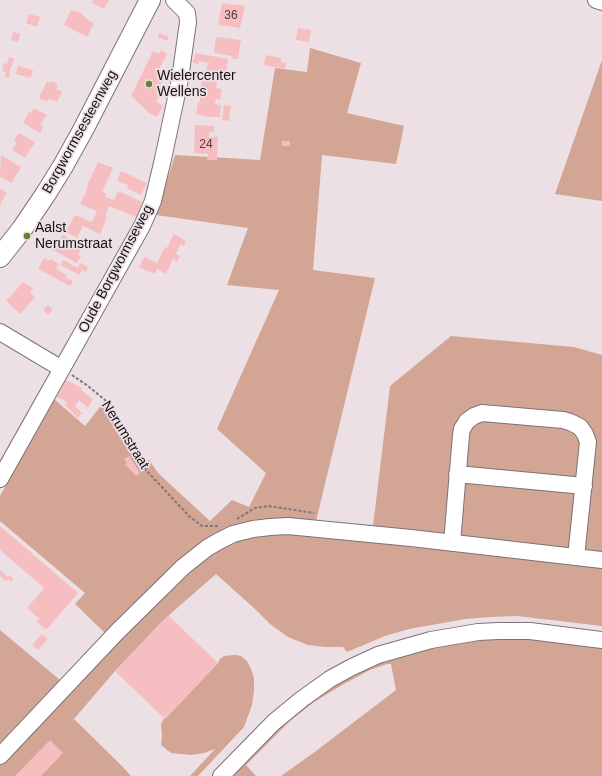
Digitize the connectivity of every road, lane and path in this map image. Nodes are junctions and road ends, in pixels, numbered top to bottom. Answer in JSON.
{"nodes":[{"id":1,"x":150,"y":0,"type":"edge"},
{"id":2,"x":174,"y":0,"type":"edge"},
{"id":3,"x":596,"y":0,"type":"edge"},
{"id":4,"x":602,"y":2,"type":"edge"},
{"id":5,"x":0,"y":257,"type":"edge"},
{"id":6,"x":0,"y":332,"type":"edge"},
{"id":7,"x":62,"y":369,"type":"junction"},
{"id":8,"x":457,"y":474,"type":"junction"},
{"id":9,"x":0,"y":479,"type":"edge"},
{"id":10,"x":584,"y":486,"type":"junction"},
{"id":11,"x":314,"y":512,"type":"dead end"},
{"id":12,"x":235,"y":520,"type":"dead end"},
{"id":13,"x":222,"y":524,"type":"dead end"},
{"id":14,"x":452,"y":543,"type":"junction"},
{"id":15,"x":576,"y":557,"type":"junction"},
{"id":16,"x":602,"y":560,"type":"edge"},
{"id":17,"x":602,"y":640,"type":"edge"},
{"id":18,"x":0,"y":756,"type":"edge"},
{"id":19,"x":221,"y":776,"type":"edge"}],
"edges":[{"from":1,"to":5,"type":"main road","name":"Borgwormsesteenweg"},
{"from":2,"to":7,"type":"street","name":"Oude Borgwormseweg"},
{"from":3,"to":4,"type":"street"},
{"from":6,"to":7,"type":"street"},
{"from":7,"to":9,"type":"street","name":"Oude Borgwormseweg"},
{"from":7,"to":13,"type":"path","name":"Nerumstraat"},
{"from":8,"to":10,"type":"street"},
{"from":8,"to":10,"type":"street"},
{"from":8,"to":14,"type":"street"},
{"from":10,"to":15,"type":"street"},
{"from":11,"to":12,"type":"path"},
{"from":14,"to":15,"type":"street"},
{"from":14,"to":18,"type":"street"},
{"from":15,"to":16,"type":"street"},
{"from":17,"to":19,"type":"street"}]}
